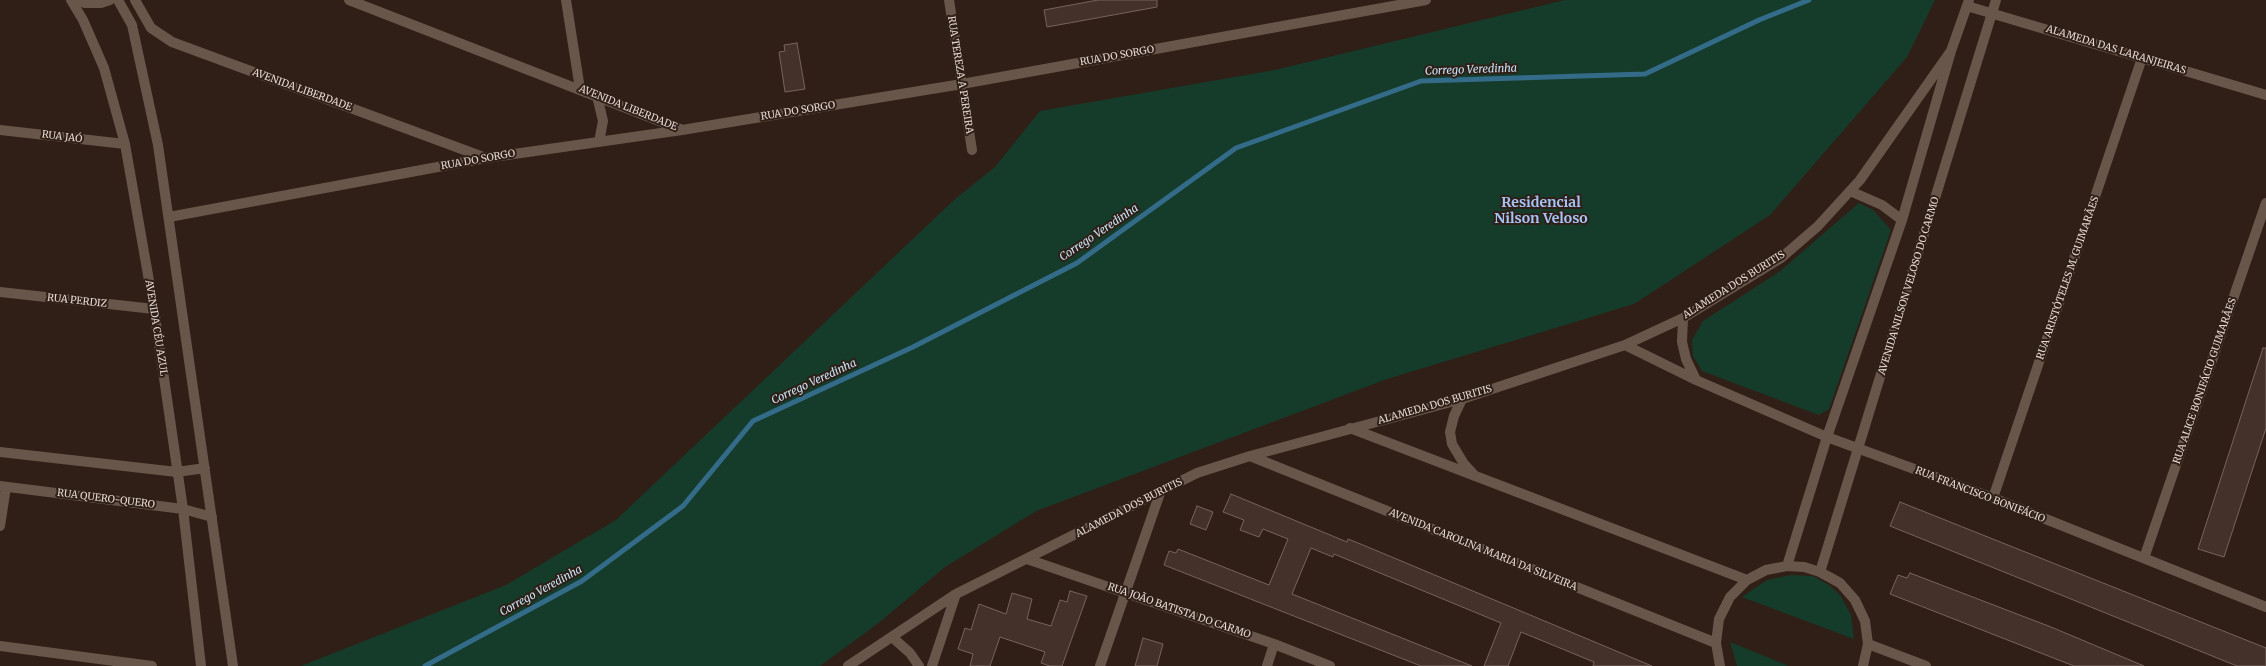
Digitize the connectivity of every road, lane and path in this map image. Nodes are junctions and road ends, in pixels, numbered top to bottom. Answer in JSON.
{"nodes":[{"id":1,"x":71,"y":0,"type":"edge"},
{"id":2,"x":76,"y":0,"type":"edge"},
{"id":3,"x":110,"y":0,"type":"edge"},
{"id":4,"x":118,"y":0,"type":"edge"},
{"id":5,"x":135,"y":0,"type":"edge"},
{"id":6,"x":349,"y":0,"type":"edge"},
{"id":7,"x":566,"y":0,"type":"edge"},
{"id":8,"x":949,"y":0,"type":"edge"},
{"id":9,"x":1426,"y":0,"type":"edge"},
{"id":10,"x":1996,"y":0,"type":"edge"},
{"id":11,"x":1968,"y":3,"type":"edge"},
{"id":12,"x":1992,"y":13,"type":"junction"},
{"id":13,"x":1950,"y":51,"type":"junction"},
{"id":14,"x":2142,"y":58,"type":"junction"},
{"id":15,"x":962,"y":84,"type":"junction"},
{"id":16,"x":580,"y":89,"type":"junction"},
{"id":17,"x":2266,"y":95,"type":"edge"},
{"id":18,"x":597,"y":96,"type":"junction"},
{"id":19,"x":0,"y":130,"type":"edge"},
{"id":20,"x":682,"y":130,"type":"junction"},
{"id":21,"x":599,"y":142,"type":"junction"},
{"id":22,"x":125,"y":144,"type":"junction"},
{"id":23,"x":972,"y":150,"type":"dead end"},
{"id":24,"x":486,"y":158,"type":"junction"},
{"id":25,"x":1850,"y":191,"type":"junction"},
{"id":26,"x":2266,"y":203,"type":"edge"},
{"id":27,"x":169,"y":217,"type":"junction"},
{"id":28,"x":1902,"y":220,"type":"junction"},
{"id":29,"x":0,"y":292,"type":"edge"},
{"id":30,"x":154,"y":309,"type":"junction"},
{"id":31,"x":1683,"y":318,"type":"junction"},
{"id":32,"x":1625,"y":345,"type":"junction"},
{"id":33,"x":1696,"y":380,"type":"junction"},
{"id":34,"x":1462,"y":398,"type":"junction"},
{"id":35,"x":1350,"y":428,"type":"junction"},
{"id":36,"x":1827,"y":437,"type":"junction"},
{"id":37,"x":1858,"y":450,"type":"junction"},
{"id":38,"x":0,"y":452,"type":"edge"},
{"id":39,"x":1250,"y":456,"type":"junction"},
{"id":40,"x":205,"y":468,"type":"junction"},
{"id":41,"x":177,"y":472,"type":"junction"},
{"id":42,"x":1477,"y":477,"type":"junction"},
{"id":43,"x":3,"y":486,"type":"edge"},
{"id":44,"x":1160,"y":493,"type":"junction"},
{"id":45,"x":1993,"y":498,"type":"junction"},
{"id":46,"x":182,"y":509,"type":"junction"},
{"id":47,"x":212,"y":517,"type":"junction"},
{"id":48,"x":0,"y":526,"type":"edge"},
{"id":49,"x":2144,"y":558,"type":"junction"},
{"id":50,"x":1027,"y":559,"type":"junction"},
{"id":51,"x":1787,"y":566,"type":"junction"},
{"id":52,"x":1820,"y":572,"type":"junction"},
{"id":53,"x":1747,"y":580,"type":"junction"},
{"id":54,"x":1124,"y":593,"type":"junction"},
{"id":55,"x":956,"y":594,"type":"junction"},
{"id":56,"x":2266,"y":607,"type":"edge"},
{"id":57,"x":892,"y":637,"type":"junction"},
{"id":58,"x":1716,"y":643,"type":"junction"},
{"id":59,"x":1274,"y":644,"type":"junction"},
{"id":60,"x":1868,"y":644,"type":"junction"},
{"id":61,"x":0,"y":646,"type":"edge"},
{"id":62,"x":152,"y":666,"type":"edge"},
{"id":63,"x":201,"y":666,"type":"edge"},
{"id":64,"x":233,"y":666,"type":"edge"},
{"id":65,"x":848,"y":666,"type":"edge"},
{"id":66,"x":919,"y":666,"type":"edge"},
{"id":67,"x":932,"y":666,"type":"edge"},
{"id":68,"x":1100,"y":666,"type":"edge"},
{"id":69,"x":1267,"y":666,"type":"edge"},
{"id":70,"x":1330,"y":666,"type":"edge"},
{"id":71,"x":1720,"y":666,"type":"edge"},
{"id":72,"x":1863,"y":666,"type":"edge"},
{"id":73,"x":1926,"y":666,"type":"edge"}],
"edges":[{"from":1,"to":22,"type":"street","name":"AVENIDA CÉU AZUL"},
{"from":2,"to":3,"type":"street"},
{"from":4,"to":27,"type":"street"},
{"from":5,"to":24,"type":"street","name":"AVENIDA LIBERDADE"},
{"from":6,"to":16,"type":"street","name":"AVENIDA LIBERDADE"},
{"from":7,"to":16,"type":"street"},
{"from":8,"to":15,"type":"street","name":"RUA TEREZA A PEREIRA"},
{"from":9,"to":15,"type":"street","name":"RUA DO SORGO"},
{"from":10,"to":12,"type":"street","name":"AVENIDA NILSON VELOSO DO CARMO"},
{"from":11,"to":12,"type":"street","name":"ALAMEDA DAS LARANJEIRAS"},
{"from":11,"to":13,"type":"street"},
{"from":12,"to":14,"type":"street","name":"ALAMEDA DAS LARANJEIRAS"},
{"from":12,"to":37,"type":"street","name":"AVENIDA NILSON VELOSO DO CARMO"},
{"from":13,"to":25,"type":"street","name":"ALAMEDA DOS BURITIS"},
{"from":13,"to":28,"type":"street"},
{"from":14,"to":17,"type":"street","name":"ALAMEDA DAS LARANJEIRAS"},
{"from":14,"to":45,"type":"street","name":"RUA ARISTÓTELES M. GUIMARÃES"},
{"from":15,"to":20,"type":"street","name":"RUA DO SORGO"},
{"from":15,"to":23,"type":"street","name":"RUA TEREZA A PEREIRA"},
{"from":16,"to":18,"type":"street","name":"AVENIDA LIBERDADE"},
{"from":18,"to":20,"type":"street","name":"AVENIDA LIBERDADE"},
{"from":18,"to":21,"type":"street"},
{"from":19,"to":22,"type":"street","name":"RUA JAÓ"},
{"from":20,"to":21,"type":"street","name":"RUA DO SORGO"},
{"from":21,"to":24,"type":"street","name":"RUA DO SORGO"},
{"from":22,"to":30,"type":"street","name":"AVENIDA CÉU AZUL"},
{"from":24,"to":27,"type":"street","name":"RUA DO SORGO"},
{"from":25,"to":28,"type":"street"},
{"from":25,"to":31,"type":"street","name":"ALAMEDA DOS BURITIS"},
{"from":26,"to":49,"type":"street","name":"RUA ALICE BONIFÁCIO GUIMARÃES"},
{"from":27,"to":40,"type":"street"},
{"from":28,"to":36,"type":"street"},
{"from":29,"to":30,"type":"street","name":"RUA PERDIZ"},
{"from":30,"to":41,"type":"street","name":"AVENIDA CÉU AZUL"},
{"from":31,"to":32,"type":"street","name":"ALAMEDA DOS BURITIS"},
{"from":31,"to":33,"type":"street"},
{"from":32,"to":33,"type":"street","name":"RUA FRANCISCO BONIFÁCIO"},
{"from":32,"to":34,"type":"street","name":"ALAMEDA DOS BURITIS"},
{"from":33,"to":36,"type":"street","name":"RUA FRANCISCO BONIFÁCIO"},
{"from":34,"to":35,"type":"street","name":"ALAMEDA DOS BURITIS"},
{"from":34,"to":42,"type":"street"},
{"from":35,"to":39,"type":"street","name":"ALAMEDA DOS BURITIS"},
{"from":35,"to":42,"type":"street"},
{"from":36,"to":37,"type":"street","name":"RUA FRANCISCO BONIFÁCIO"},
{"from":36,"to":51,"type":"street"},
{"from":37,"to":45,"type":"street","name":"RUA FRANCISCO BONIFÁCIO"},
{"from":37,"to":52,"type":"street","name":"AVENIDA NILSON VELOSO DO CARMO"},
{"from":38,"to":41,"type":"street"},
{"from":39,"to":44,"type":"street","name":"ALAMEDA DOS BURITIS"},
{"from":39,"to":58,"type":"street","name":"AVENIDA CAROLINA MARIA DA SILVEIRA"},
{"from":40,"to":41,"type":"street"},
{"from":40,"to":47,"type":"street"},
{"from":41,"to":46,"type":"street","name":"AVENIDA CÉU AZUL"},
{"from":42,"to":53,"type":"street"},
{"from":43,"to":46,"type":"street","name":"RUA QUERO-QUERO"},
{"from":43,"to":48,"type":"street"},
{"from":44,"to":50,"type":"street","name":"ALAMEDA DOS BURITIS"},
{"from":44,"to":54,"type":"street"},
{"from":45,"to":49,"type":"street","name":"RUA FRANCISCO BONIFÁCIO"},
{"from":46,"to":47,"type":"street","name":"RUA QUERO-QUERO"},
{"from":46,"to":63,"type":"street","name":"AVENIDA CÉU AZUL"},
{"from":47,"to":64,"type":"street"},
{"from":49,"to":56,"type":"street","name":"RUA FRANCISCO BONIFÁCIO"},
{"from":50,"to":54,"type":"street","name":"RUA JOÃO BATISTA DO CARMO"},
{"from":50,"to":55,"type":"street","name":"ALAMEDA DOS BURITIS"},
{"from":51,"to":52,"type":"street"},
{"from":51,"to":53,"type":"street"},
{"from":52,"to":60,"type":"street"},
{"from":53,"to":58,"type":"street"},
{"from":54,"to":59,"type":"street","name":"RUA JOÃO BATISTA DO CARMO"},
{"from":54,"to":68,"type":"street"},
{"from":55,"to":57,"type":"street","name":"ALAMEDA DOS BURITIS"},
{"from":55,"to":67,"type":"street"},
{"from":57,"to":65,"type":"street","name":"ALAMEDA DOS BURITIS"},
{"from":57,"to":66,"type":"street"},
{"from":58,"to":71,"type":"street"},
{"from":59,"to":69,"type":"street"},
{"from":59,"to":70,"type":"street","name":"RUA JOÃO BATISTA DO CARMO"},
{"from":60,"to":72,"type":"street"},
{"from":60,"to":73,"type":"street"},
{"from":61,"to":62,"type":"street"}]}
